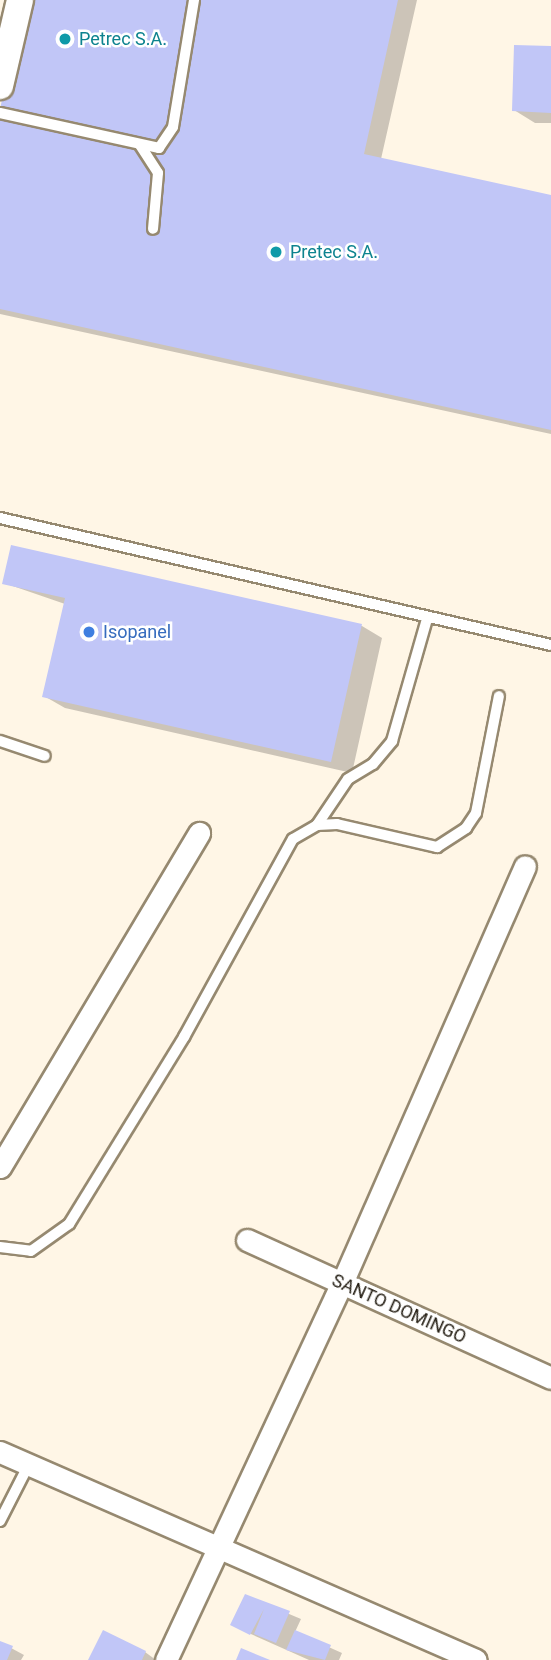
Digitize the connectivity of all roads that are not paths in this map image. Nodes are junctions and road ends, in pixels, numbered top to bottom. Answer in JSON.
{"nodes":[{"id":1,"x":20,"y":0,"type":"edge"},
{"id":2,"x":194,"y":0,"type":"edge"},
{"id":3,"x":0,"y":86,"type":"edge"},
{"id":4,"x":0,"y":113,"type":"edge"},
{"id":5,"x":140,"y":145,"type":"junction"},
{"id":6,"x":153,"y":229,"type":"dead end"},
{"id":7,"x":0,"y":518,"type":"edge"},
{"id":8,"x":427,"y":619,"type":"junction"},
{"id":9,"x":551,"y":645,"type":"edge"},
{"id":10,"x":499,"y":696,"type":"dead end"},
{"id":11,"x":0,"y":741,"type":"edge"},
{"id":12,"x":45,"y":756,"type":"dead end"},
{"id":13,"x":317,"y":825,"type":"junction"},
{"id":14,"x":200,"y":833,"type":"dead end"},
{"id":15,"x":525,"y":866,"type":"dead end"},
{"id":16,"x":0,"y":1167,"type":"edge"},
{"id":17,"x":247,"y":1240,"type":"dead end"},
{"id":18,"x":0,"y":1247,"type":"edge"},
{"id":19,"x":342,"y":1283,"type":"junction"},
{"id":20,"x":551,"y":1378,"type":"edge"},
{"id":21,"x":0,"y":1452,"type":"edge"},
{"id":22,"x":29,"y":1464,"type":"junction"},
{"id":23,"x":0,"y":1521,"type":"edge"},
{"id":24,"x":219,"y":1542,"type":"junction"},
{"id":25,"x":166,"y":1660,"type":"edge"},
{"id":26,"x":476,"y":1660,"type":"edge"}],
"edges":[{"from":1,"to":3,"type":"street"},
{"from":2,"to":5,"type":"lane"},
{"from":4,"to":5,"type":"lane"},
{"from":5,"to":6,"type":"lane"},
{"from":7,"to":8,"type":"lane"},
{"from":8,"to":9,"type":"lane"},
{"from":8,"to":13,"type":"lane"},
{"from":10,"to":13,"type":"lane"},
{"from":11,"to":12,"type":"lane"},
{"from":13,"to":18,"type":"lane"},
{"from":14,"to":16,"type":"street"},
{"from":15,"to":19,"type":"street"},
{"from":17,"to":19,"type":"street","name":"SANTO DOMINGO"},
{"from":19,"to":20,"type":"street","name":"SANTO DOMINGO"},
{"from":19,"to":24,"type":"street"},
{"from":21,"to":22,"type":"street"},
{"from":22,"to":23,"type":"lane"},
{"from":22,"to":24,"type":"street"},
{"from":24,"to":25,"type":"street"},
{"from":24,"to":26,"type":"street"}]}
